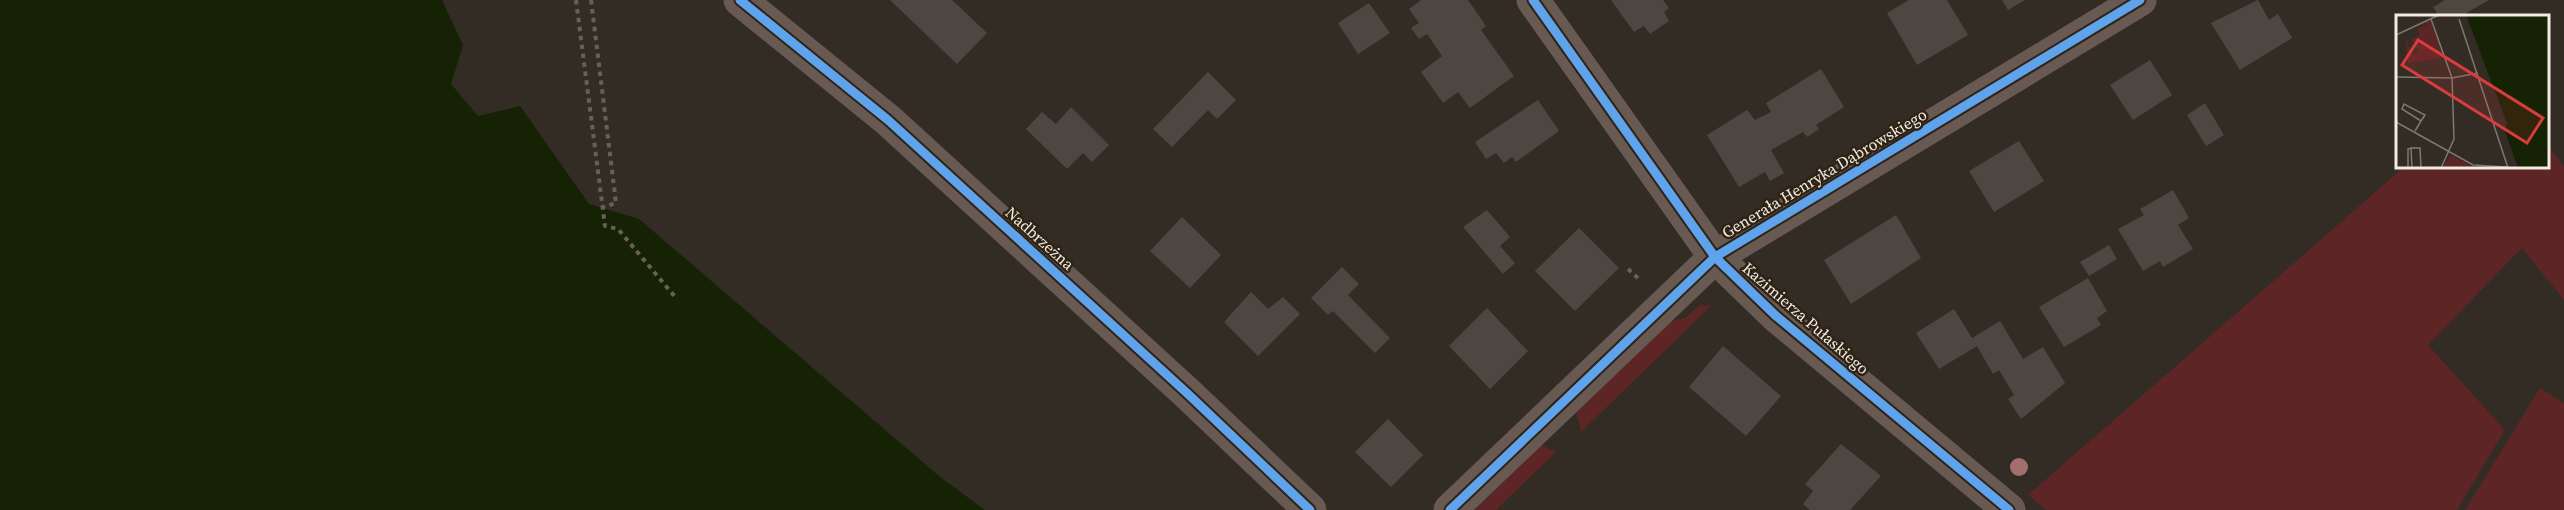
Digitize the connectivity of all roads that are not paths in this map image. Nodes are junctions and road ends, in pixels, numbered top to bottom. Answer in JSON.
{"nodes":[{"id":1,"x":740,"y":0,"type":"edge"},
{"id":2,"x":1533,"y":0,"type":"edge"},
{"id":3,"x":2140,"y":0,"type":"edge"},
{"id":4,"x":1715,"y":257,"type":"junction"},
{"id":5,"x":1310,"y":510,"type":"edge"},
{"id":6,"x":1450,"y":510,"type":"edge"},
{"id":7,"x":2009,"y":510,"type":"edge"}],
"edges":[{"from":1,"to":5,"type":"street","name":"Nadbrzeżna"},
{"from":2,"to":4,"type":"street","name":"Kazimierza Pułaskiego"},
{"from":3,"to":4,"type":"street","name":"Generała Henryka Dąbrowskiego"},
{"from":4,"to":6,"type":"street","name":"Generała Henryka Dąbrowskiego"},
{"from":4,"to":7,"type":"street","name":"Kazimierza Pułaskiego"}]}
